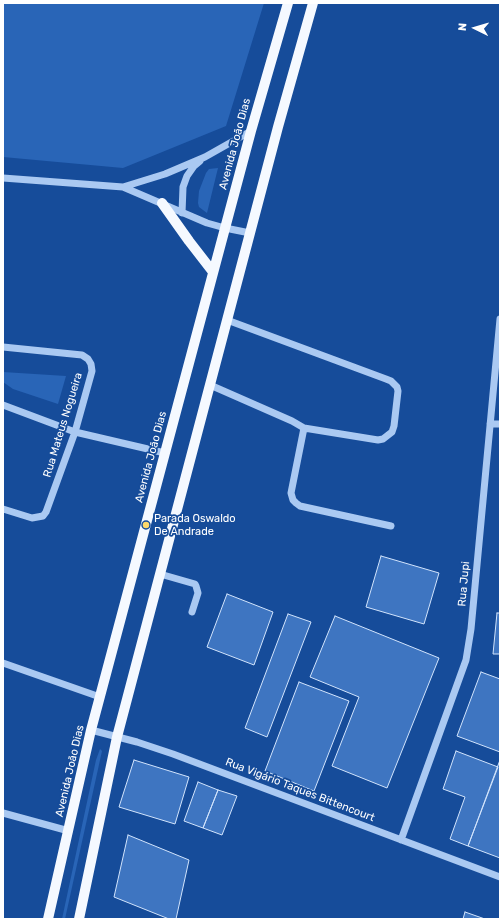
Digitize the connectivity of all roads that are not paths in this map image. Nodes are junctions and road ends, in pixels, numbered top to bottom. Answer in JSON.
{"nodes":[{"id":1,"x":288,"y":3,"type":"edge"},
{"id":2,"x":313,"y":3,"type":"edge"},
{"id":3,"x":251,"y":131,"type":"junction"},
{"id":4,"x":205,"y":157,"type":"junction"},
{"id":5,"x":3,"y":178,"type":"edge"},
{"id":6,"x":123,"y":187,"type":"junction"},
{"id":7,"x":162,"y":203,"type":"junction"},
{"id":8,"x":182,"y":213,"type":"junction"},
{"id":9,"x":225,"y":228,"type":"junction"},
{"id":10,"x":250,"y":233,"type":"junction"},
{"id":11,"x":213,"y":272,"type":"junction"},
{"id":12,"x":500,"y":319,"type":"edge"},
{"id":13,"x":227,"y":320,"type":"junction"},
{"id":14,"x":3,"y":347,"type":"edge"},
{"id":15,"x":210,"y":385,"type":"junction"},
{"id":16,"x":3,"y":405,"type":"edge"},
{"id":17,"x":490,"y":424,"type":"junction"},
{"id":18,"x":500,"y":424,"type":"edge"},
{"id":19,"x":304,"y":428,"type":"junction"},
{"id":20,"x":75,"y":432,"type":"junction"},
{"id":21,"x":165,"y":453,"type":"junction"},
{"id":22,"x":3,"y":509,"type":"edge"},
{"id":23,"x":391,"y":526,"type":"dead end"},
{"id":24,"x":160,"y":574,"type":"junction"},
{"id":25,"x":192,"y":612,"type":"dead end"},
{"id":26,"x":3,"y":663,"type":"edge"},
{"id":27,"x":100,"y":697,"type":"junction"},
{"id":28,"x":91,"y":730,"type":"junction"},
{"id":29,"x":117,"y":737,"type":"junction"},
{"id":30,"x":3,"y":813,"type":"edge"},
{"id":31,"x":69,"y":832,"type":"junction"},
{"id":32,"x":401,"y":840,"type":"junction"},
{"id":33,"x":500,"y":877,"type":"edge"},
{"id":34,"x":48,"y":919,"type":"edge"},
{"id":35,"x":79,"y":919,"type":"edge"}],
"edges":[{"from":1,"to":3,"type":"main road","name":"Avenida João Dias"},
{"from":2,"to":10,"type":"main road"},
{"from":3,"to":4,"type":"street"},
{"from":3,"to":9,"type":"main road","name":"Avenida João Dias"},
{"from":4,"to":6,"type":"street"},
{"from":4,"to":8,"type":"street"},
{"from":5,"to":6,"type":"street"},
{"from":6,"to":7,"type":"street"},
{"from":7,"to":8,"type":"street"},
{"from":7,"to":11,"type":"main road"},
{"from":8,"to":9,"type":"street"},
{"from":9,"to":10,"type":"street"},
{"from":9,"to":11,"type":"main road","name":"Avenida João Dias"},
{"from":10,"to":13,"type":"main road"},
{"from":11,"to":21,"type":"main road","name":"Avenida João Dias"},
{"from":12,"to":17,"type":"street","name":"Rua Jupi"},
{"from":13,"to":15,"type":"main road"},
{"from":13,"to":19,"type":"street"},
{"from":14,"to":20,"type":"street","name":"Rua Mateus Nogueira"},
{"from":15,"to":19,"type":"street"},
{"from":15,"to":24,"type":"main road"},
{"from":16,"to":20,"type":"street"},
{"from":17,"to":18,"type":"street"},
{"from":17,"to":32,"type":"street","name":"Rua Jupi"},
{"from":19,"to":23,"type":"street"},
{"from":20,"to":21,"type":"street"},
{"from":20,"to":22,"type":"street","name":"Rua Mateus Nogueira"},
{"from":21,"to":27,"type":"main road","name":"Avenida João Dias"},
{"from":24,"to":25,"type":"street"},
{"from":24,"to":29,"type":"main road"},
{"from":26,"to":27,"type":"street"},
{"from":27,"to":28,"type":"main road","name":"Avenida João Dias"},
{"from":28,"to":29,"type":"street","name":"Rua Vigário Taques Bittencourt"},
{"from":28,"to":31,"type":"main road","name":"Avenida João Dias"},
{"from":29,"to":32,"type":"street","name":"Rua Vigário Taques Bittencourt"},
{"from":29,"to":35,"type":"main road"},
{"from":30,"to":31,"type":"street"},
{"from":31,"to":34,"type":"main road","name":"Avenida João Dias"},
{"from":32,"to":33,"type":"street","name":"Rua Vigário Taques Bittencourt"}]}
